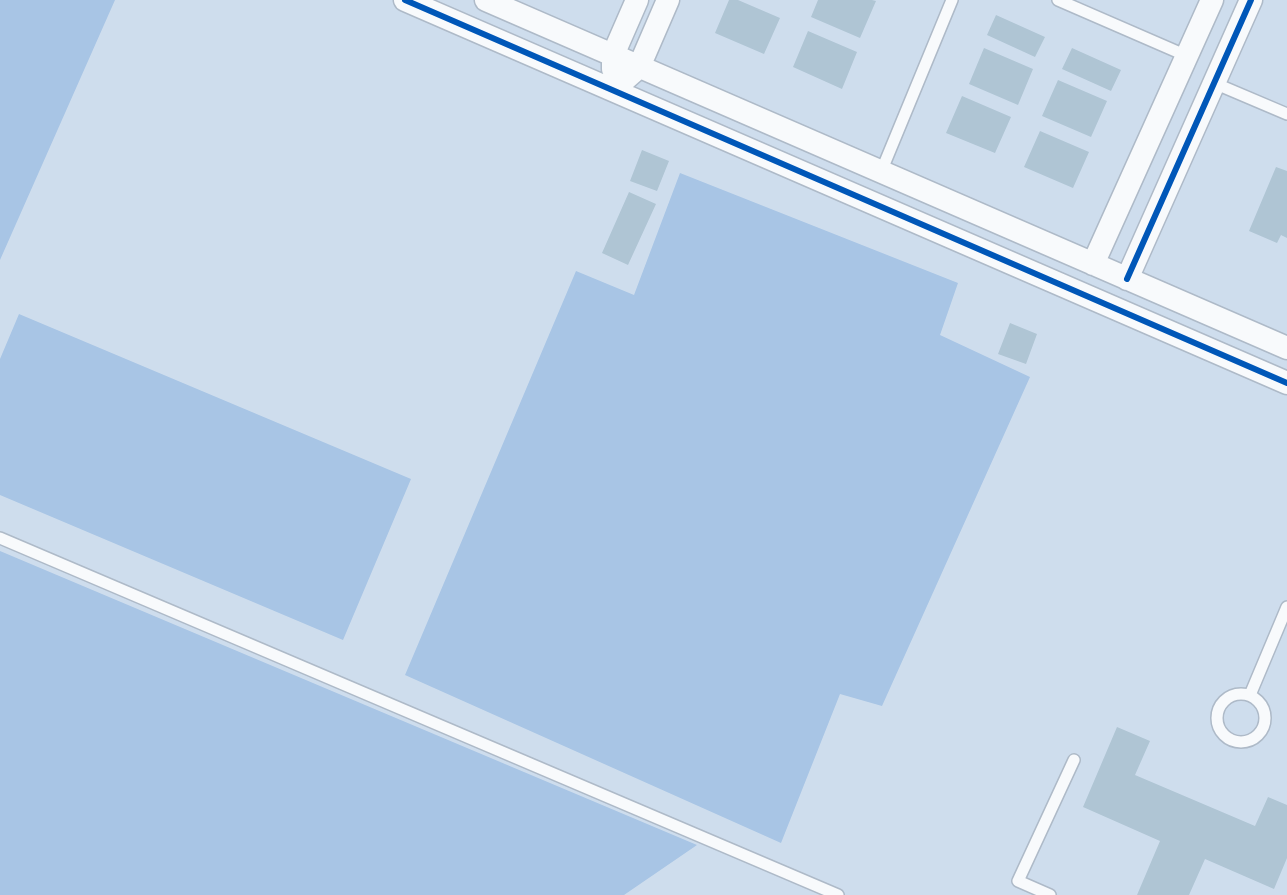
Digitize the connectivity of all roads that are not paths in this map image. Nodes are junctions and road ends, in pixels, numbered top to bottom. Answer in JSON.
{"nodes":[{"id":1,"x":405,"y":0,"type":"edge"},
{"id":2,"x":486,"y":0,"type":"edge"},
{"id":3,"x":637,"y":0,"type":"edge"},
{"id":4,"x":668,"y":0,"type":"edge"},
{"id":5,"x":952,"y":0,"type":"edge"},
{"id":6,"x":1058,"y":0,"type":"edge"},
{"id":7,"x":1212,"y":0,"type":"edge"},
{"id":8,"x":1251,"y":0,"type":"edge"},
{"id":9,"x":613,"y":55,"type":"junction"},
{"id":10,"x":1187,"y":56,"type":"junction"},
{"id":11,"x":639,"y":67,"type":"junction"},
{"id":12,"x":1214,"y":83,"type":"junction"},
{"id":13,"x":613,"y":90,"type":"junction"},
{"id":14,"x":1287,"y":114,"type":"edge"},
{"id":15,"x":881,"y":172,"type":"junction"},
{"id":16,"x":1093,"y":264,"type":"junction"},
{"id":17,"x":1128,"y":279,"type":"junction"},
{"id":18,"x":1287,"y":348,"type":"edge"},
{"id":19,"x":1287,"y":383,"type":"edge"},
{"id":20,"x":0,"y":538,"type":"edge"},
{"id":21,"x":1287,"y":607,"type":"edge"},
{"id":22,"x":1250,"y":695,"type":"junction"},
{"id":23,"x":1074,"y":760,"type":"dead end"},
{"id":24,"x":838,"y":895,"type":"edge"},
{"id":25,"x":1050,"y":895,"type":"edge"}],
"edges":[{"from":1,"to":13,"type":"street"},
{"from":2,"to":9,"type":"street"},
{"from":3,"to":9,"type":"street"},
{"from":4,"to":11,"type":"street"},
{"from":5,"to":15,"type":"lane"},
{"from":6,"to":10,"type":"lane"},
{"from":7,"to":10,"type":"street"},
{"from":8,"to":12,"type":"street"},
{"from":9,"to":11,"type":"street"},
{"from":9,"to":13,"type":"street"},
{"from":10,"to":16,"type":"street"},
{"from":11,"to":13,"type":"street"},
{"from":11,"to":15,"type":"street"},
{"from":12,"to":14,"type":"lane"},
{"from":12,"to":17,"type":"street"},
{"from":13,"to":19,"type":"street"},
{"from":15,"to":16,"type":"street"},
{"from":16,"to":17,"type":"street"},
{"from":17,"to":18,"type":"street"},
{"from":20,"to":24,"type":"lane"},
{"from":21,"to":22,"type":"lane"},
{"from":22,"to":22,"type":"lane"},
{"from":23,"to":25,"type":"lane"}]}
